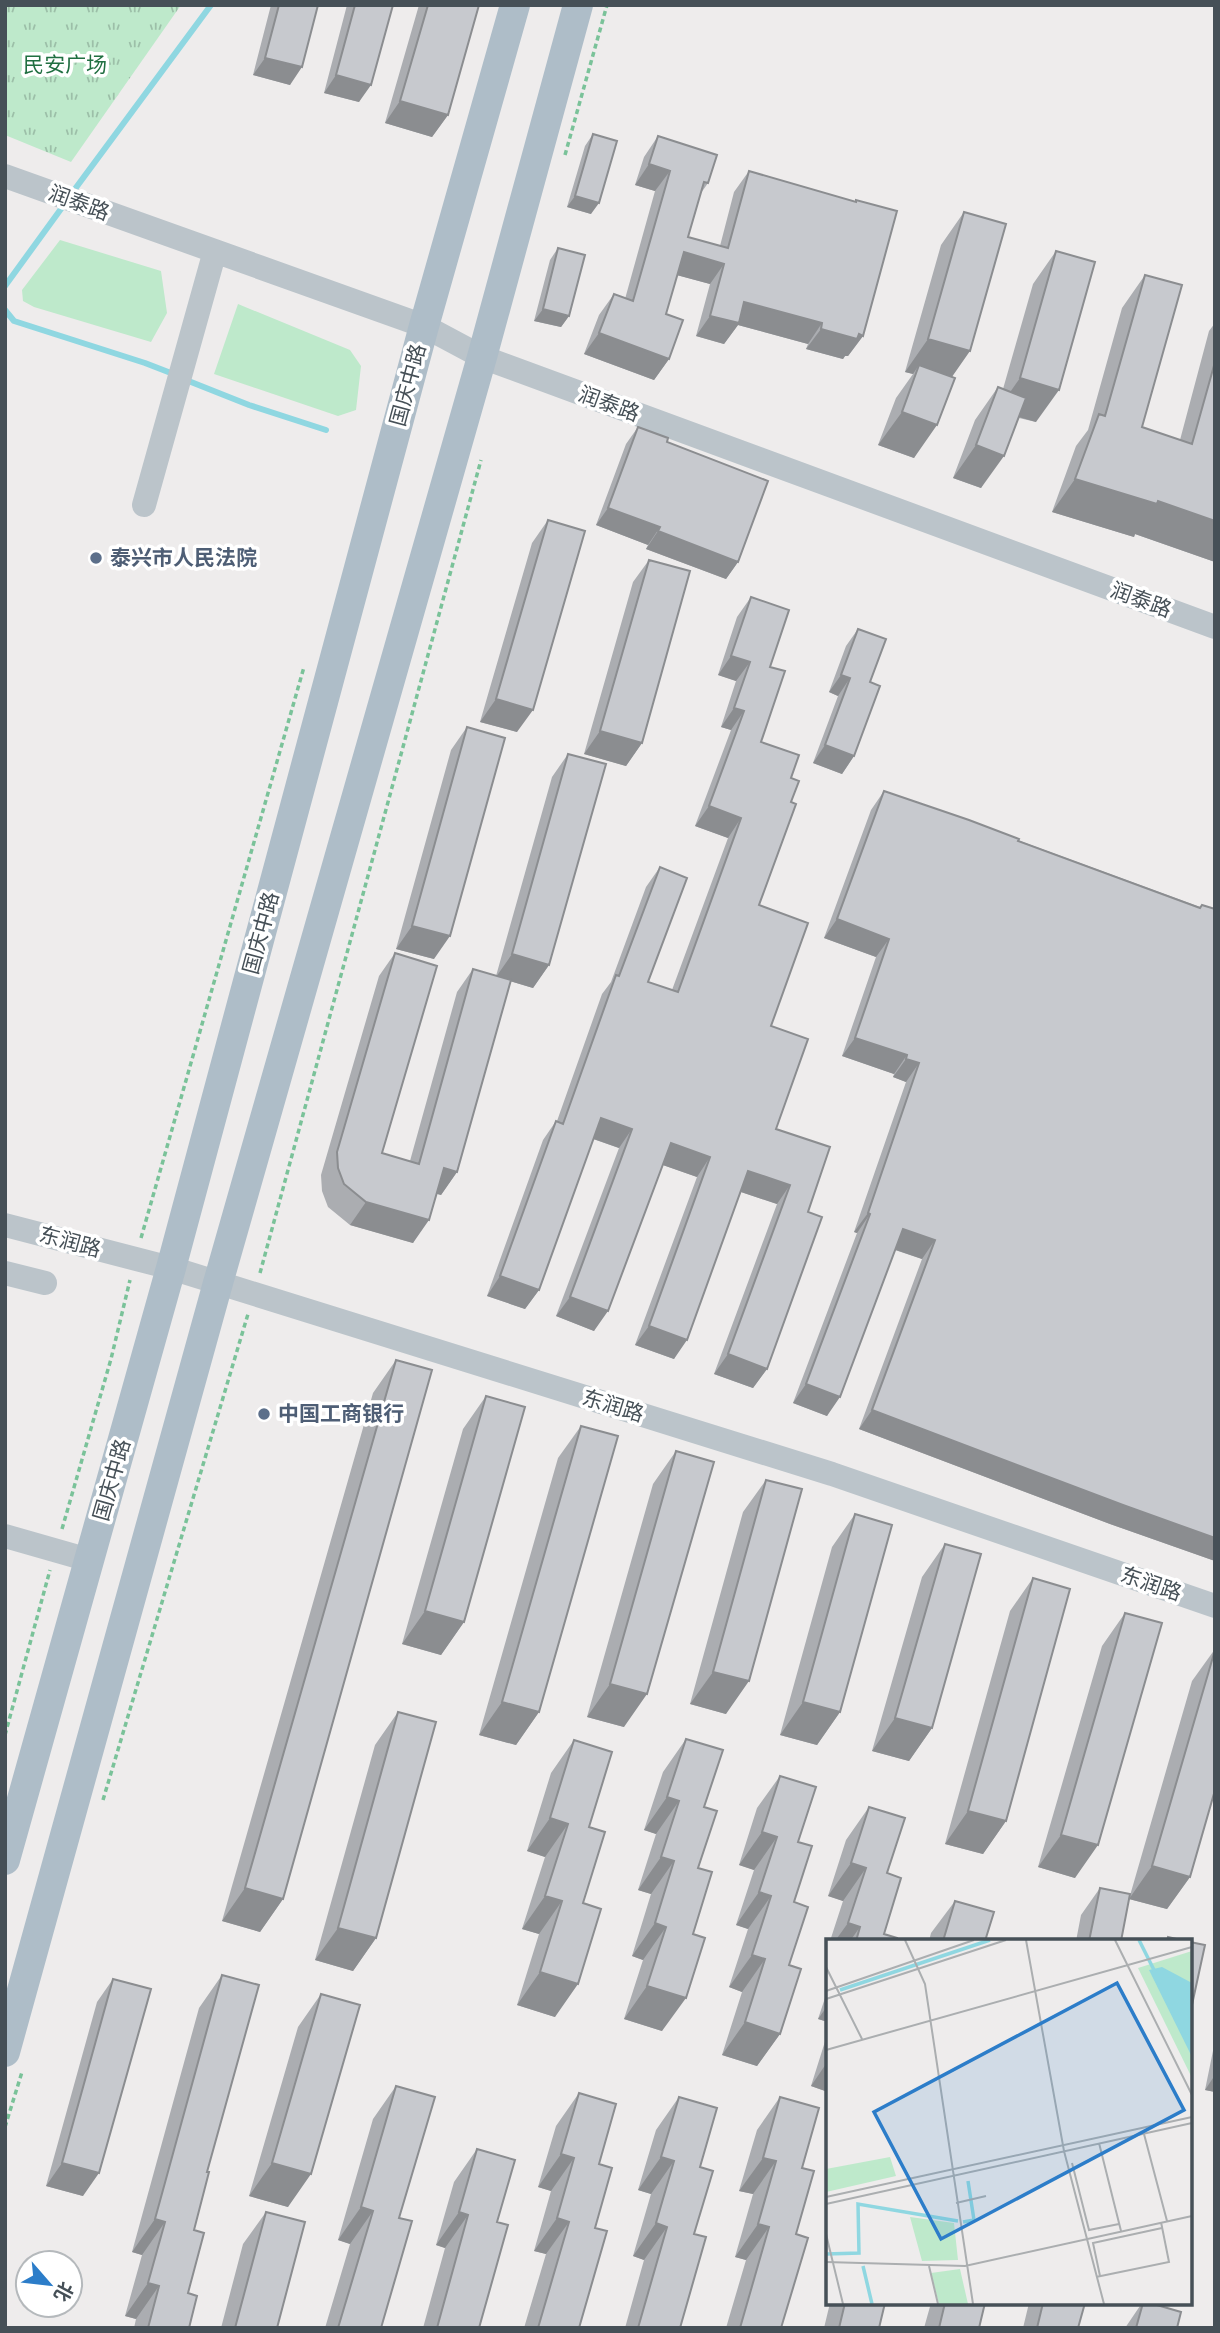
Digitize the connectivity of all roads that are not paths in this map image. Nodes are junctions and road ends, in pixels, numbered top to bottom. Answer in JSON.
{"nodes":[{"id":1,"x":514,"y":5,"type":"edge"},
{"id":2,"x":578,"y":5,"type":"edge"},
{"id":3,"x":12,"y":179,"type":"edge"},
{"id":4,"x":215,"y":251,"type":"junction"},
{"id":5,"x":424,"y":327,"type":"junction"},
{"id":6,"x":482,"y":357,"type":"junction"},
{"id":7,"x":144,"y":505,"type":"dead end"},
{"id":8,"x":1215,"y":627,"type":"edge"},
{"id":9,"x":5,"y":1225,"type":"edge"},
{"id":10,"x":171,"y":1268,"type":"junction"},
{"id":11,"x":5,"y":1273,"type":"edge"},
{"id":12,"x":45,"y":1283,"type":"dead end"},
{"id":13,"x":218,"y":1283,"type":"junction"},
{"id":14,"x":5,"y":1536,"type":"edge"},
{"id":15,"x":89,"y":1560,"type":"junction"},
{"id":16,"x":1215,"y":1606,"type":"edge"},
{"id":17,"x":5,"y":1860,"type":"edge"},
{"id":18,"x":15,"y":2057,"type":"edge"}],
"edges":[{"from":1,"to":5,"type":"main road","name":"国庆中路"},
{"from":2,"to":6,"type":"main road"},
{"from":3,"to":4,"type":"street","name":"润泰路"},
{"from":4,"to":5,"type":"street","name":"润泰路"},
{"from":4,"to":7,"type":"street"},
{"from":5,"to":6,"type":"street","name":"润泰路"},
{"from":5,"to":10,"type":"main road","name":"国庆中路"},
{"from":6,"to":8,"type":"street","name":"润泰路"},
{"from":6,"to":13,"type":"main road"},
{"from":9,"to":10,"type":"street","name":"东润路"},
{"from":10,"to":13,"type":"street","name":"东润路"},
{"from":10,"to":15,"type":"main road","name":"国庆中路"},
{"from":11,"to":12,"type":"street"},
{"from":13,"to":16,"type":"street","name":"东润路"},
{"from":13,"to":18,"type":"main road"},
{"from":14,"to":15,"type":"street"},
{"from":15,"to":17,"type":"main road","name":"国庆中路"}]}
